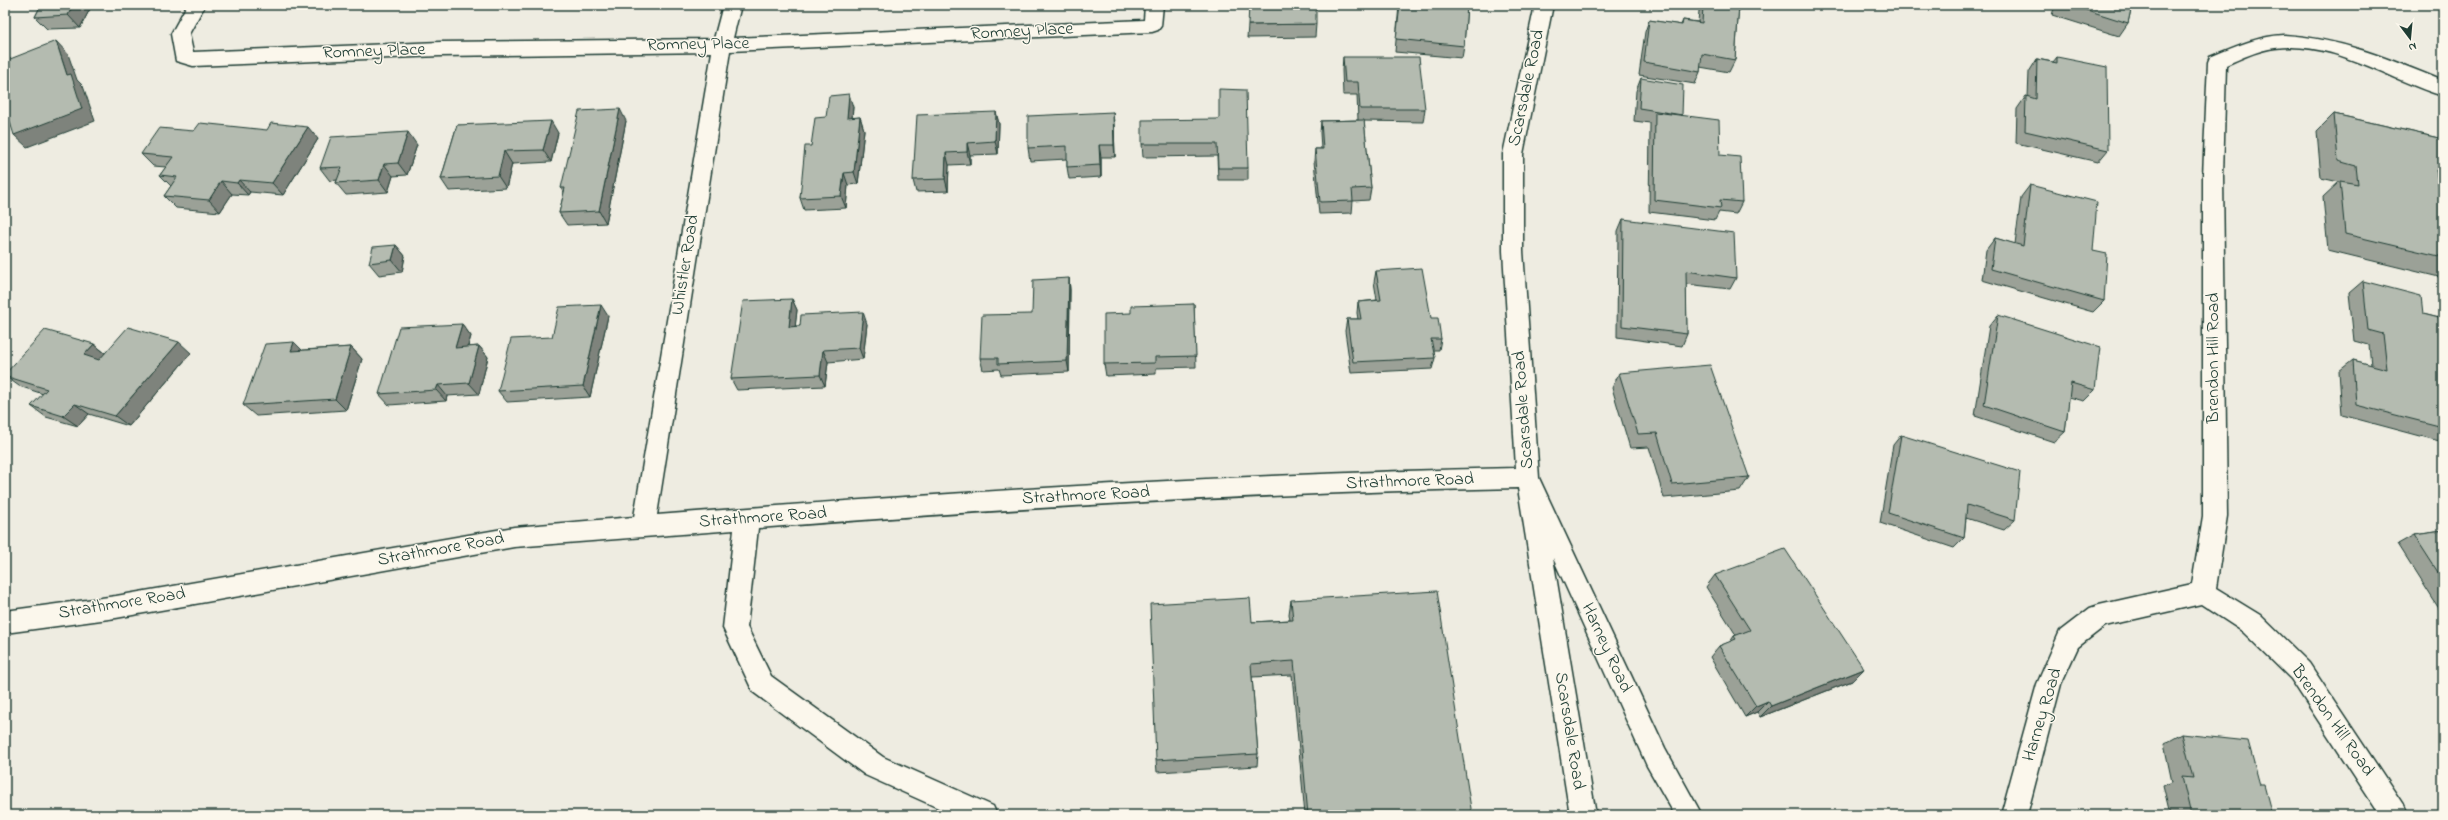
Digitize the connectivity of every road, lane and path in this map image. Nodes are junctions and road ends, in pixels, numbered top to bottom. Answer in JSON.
{"nodes":[{"id":1,"x":196,"y":5,"type":"edge"},
{"id":2,"x":732,"y":5,"type":"edge"},
{"id":3,"x":1154,"y":5,"type":"edge"},
{"id":4,"x":1544,"y":5,"type":"edge"},
{"id":5,"x":722,"y":45,"type":"junction"},
{"id":6,"x":2443,"y":89,"type":"edge"},
{"id":7,"x":1528,"y":478,"type":"junction"},
{"id":8,"x":746,"y":520,"type":"junction"},
{"id":9,"x":644,"y":526,"type":"junction"},
{"id":10,"x":2203,"y":593,"type":"junction"},
{"id":11,"x":5,"y":622,"type":"edge"},
{"id":12,"x":984,"y":815,"type":"edge"},
{"id":13,"x":1583,"y":815,"type":"edge"},
{"id":14,"x":1689,"y":815,"type":"edge"},
{"id":15,"x":2014,"y":815,"type":"edge"},
{"id":16,"x":2395,"y":815,"type":"edge"}],
"edges":[{"from":1,"to":5,"type":"street","name":"Romney Place"},
{"from":2,"to":5,"type":"street","name":"Whistler Road"},
{"from":3,"to":5,"type":"street","name":"Romney Place"},
{"from":4,"to":7,"type":"street","name":"Scarsdale Road"},
{"from":5,"to":9,"type":"street","name":"Whistler Road"},
{"from":6,"to":10,"type":"street","name":"Brendon Hill Road"},
{"from":7,"to":8,"type":"street","name":"Strathmore Road"},
{"from":7,"to":13,"type":"street","name":"Scarsdale Road"},
{"from":7,"to":14,"type":"street","name":"Harney Road"},
{"from":8,"to":9,"type":"street","name":"Strathmore Road"},
{"from":8,"to":12,"type":"street"},
{"from":9,"to":11,"type":"street","name":"Strathmore Road"},
{"from":10,"to":15,"type":"street","name":"Harney Road"},
{"from":10,"to":16,"type":"street","name":"Brendon Hill Road"}]}
